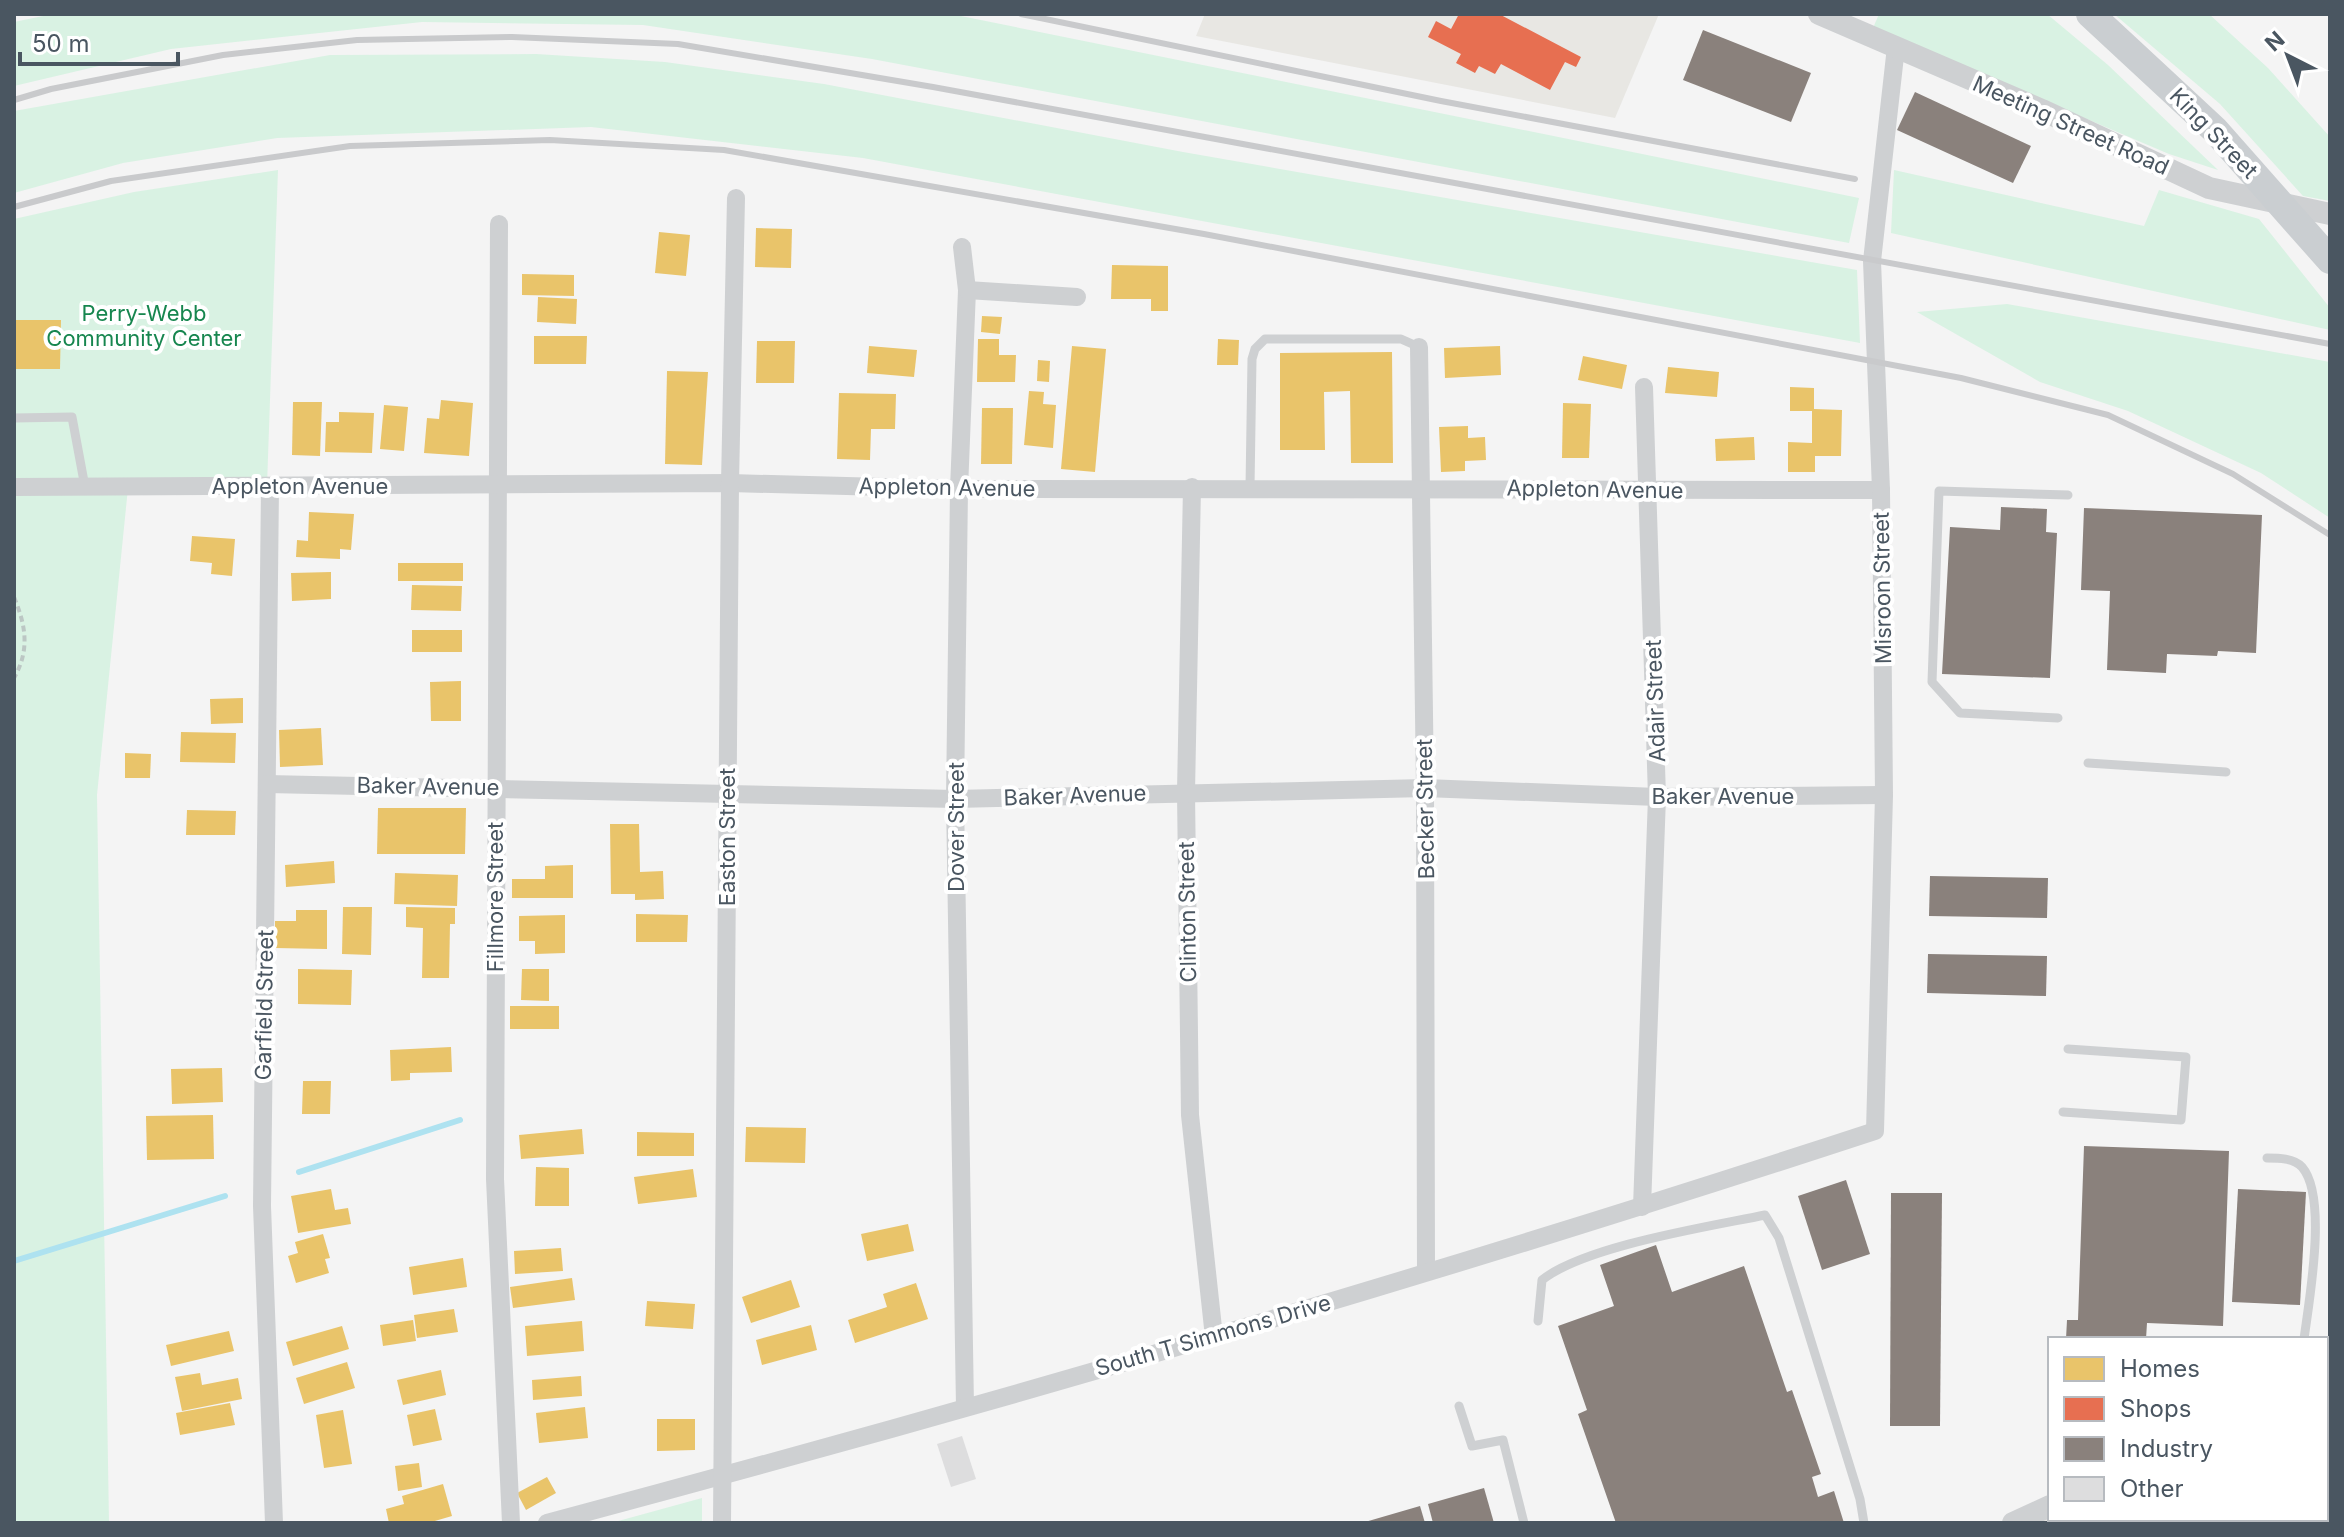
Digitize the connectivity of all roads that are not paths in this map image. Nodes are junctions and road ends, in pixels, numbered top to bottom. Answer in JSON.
{"nodes":[{"id":1,"x":1819,"y":14,"type":"edge"},
{"id":2,"x":2090,"y":14,"type":"edge"},
{"id":3,"x":1896,"y":47,"type":"junction"},
{"id":4,"x":736,"y":198,"type":"dead end"},
{"id":5,"x":2330,"y":214,"type":"edge"},
{"id":6,"x":499,"y":224,"type":"dead end"},
{"id":7,"x":962,"y":247,"type":"dead end"},
{"id":8,"x":2330,"y":260,"type":"edge"},
{"id":9,"x":967,"y":290,"type":"junction"},
{"id":10,"x":1077,"y":297,"type":"dead end"},
{"id":11,"x":1419,"y":347,"type":"joint"},
{"id":12,"x":1644,"y":387,"type":"dead end"},
{"id":13,"x":14,"y":418,"type":"edge"},
{"id":14,"x":730,"y":483,"type":"junction"},
{"id":15,"x":497,"y":484,"type":"junction"},
{"id":16,"x":14,"y":487,"type":"edge"},
{"id":17,"x":85,"y":487,"type":"junction"},
{"id":18,"x":270,"y":487,"type":"junction"},
{"id":19,"x":1192,"y":487,"type":"junction"},
{"id":20,"x":1250,"y":487,"type":"junction"},
{"id":21,"x":1418,"y":487,"type":"junction"},
{"id":22,"x":959,"y":489,"type":"junction"},
{"id":23,"x":1649,"y":490,"type":"junction"},
{"id":24,"x":1881,"y":490,"type":"junction"},
{"id":25,"x":2068,"y":495,"type":"dead end"},
{"id":26,"x":2058,"y":718,"type":"dead end"},
{"id":27,"x":2088,"y":763,"type":"dead end"},
{"id":28,"x":2226,"y":772,"type":"dead end"},
{"id":29,"x":267,"y":784,"type":"junction"},
{"id":30,"x":495,"y":786,"type":"junction"},
{"id":31,"x":1425,"y":788,"type":"junction"},
{"id":32,"x":1186,"y":792,"type":"junction"},
{"id":33,"x":727,"y":793,"type":"junction"},
{"id":34,"x":1884,"y":795,"type":"junction"},
{"id":35,"x":1657,"y":797,"type":"junction"},
{"id":36,"x":955,"y":799,"type":"junction"},
{"id":37,"x":2068,"y":1049,"type":"dead end"},
{"id":38,"x":2063,"y":1112,"type":"dead end"},
{"id":39,"x":1875,"y":1131,"type":"joint"},
{"id":40,"x":2267,"y":1158,"type":"dead end"},
{"id":41,"x":1642,"y":1207,"type":"junction"},
{"id":42,"x":1426,"y":1272,"type":"junction"},
{"id":43,"x":1538,"y":1321,"type":"dead end"},
{"id":44,"x":1214,"y":1337,"type":"junction"},
{"id":45,"x":2304,"y":1337,"type":"edge"},
{"id":46,"x":1459,"y":1406,"type":"dead end"},
{"id":47,"x":965,"y":1407,"type":"junction"},
{"id":48,"x":722,"y":1476,"type":"junction"},
{"id":49,"x":2048,"y":1507,"type":"edge"},
{"id":50,"x":274,"y":1523,"type":"edge"},
{"id":51,"x":511,"y":1523,"type":"edge"},
{"id":52,"x":547,"y":1523,"type":"edge"},
{"id":53,"x":722,"y":1523,"type":"edge"},
{"id":54,"x":1524,"y":1523,"type":"edge"},
{"id":55,"x":1864,"y":1523,"type":"edge"},
{"id":56,"x":2013,"y":1523,"type":"edge"}],
"edges":[{"from":1,"to":3,"type":"street","name":"Meeting Street Road"},
{"from":2,"to":8,"type":"main road","name":"King Street","bridge":true},
{"from":3,"to":5,"type":"street","name":"Meeting Street Road"},
{"from":3,"to":24,"type":"street","name":"Misroon Street"},
{"from":4,"to":14,"type":"street","name":"Easton Street"},
{"from":6,"to":15,"type":"street","name":"Fillmore Street"},
{"from":7,"to":9,"type":"street","name":"Dover Street"},
{"from":9,"to":10,"type":"street"},
{"from":9,"to":22,"type":"street","name":"Dover Street"},
{"from":11,"to":20,"type":"lane"},
{"from":11,"to":21,"type":"street","name":"Becker Street"},
{"from":12,"to":23,"type":"street","name":"Adair Street"},
{"from":13,"to":17,"type":"lane"},
{"from":14,"to":15,"type":"street","name":"Appleton Avenue"},
{"from":14,"to":22,"type":"street","name":"Appleton Avenue"},
{"from":14,"to":33,"type":"street","name":"Easton Street"},
{"from":15,"to":18,"type":"street","name":"Appleton Avenue"},
{"from":15,"to":30,"type":"street","name":"Fillmore Street"},
{"from":16,"to":17,"type":"street","name":"Appleton Avenue"},
{"from":17,"to":18,"type":"street","name":"Appleton Avenue"},
{"from":18,"to":29,"type":"street","name":"Garfield Street"},
{"from":19,"to":20,"type":"street","name":"Appleton Avenue"},
{"from":19,"to":22,"type":"street","name":"Appleton Avenue"},
{"from":19,"to":32,"type":"street","name":"Clinton Street"},
{"from":20,"to":21,"type":"street","name":"Appleton Avenue"},
{"from":21,"to":23,"type":"street","name":"Appleton Avenue"},
{"from":21,"to":31,"type":"street","name":"Becker Street"},
{"from":22,"to":36,"type":"street","name":"Dover Street"},
{"from":23,"to":24,"type":"street","name":"Appleton Avenue"},
{"from":23,"to":35,"type":"street","name":"Adair Street"},
{"from":24,"to":34,"type":"street","name":"Misroon Street"},
{"from":25,"to":26,"type":"lane"},
{"from":27,"to":28,"type":"lane"},
{"from":29,"to":30,"type":"street","name":"Baker Avenue"},
{"from":29,"to":50,"type":"street","name":"Garfield Street"},
{"from":30,"to":33,"type":"street","name":"Baker Avenue"},
{"from":30,"to":51,"type":"street","name":"Fillmore Street"},
{"from":31,"to":32,"type":"street","name":"Baker Avenue"},
{"from":31,"to":35,"type":"street","name":"Baker Avenue"},
{"from":31,"to":42,"type":"street","name":"Becker Street"},
{"from":32,"to":36,"type":"street","name":"Baker Avenue"},
{"from":32,"to":44,"type":"street","name":"Clinton Street"},
{"from":33,"to":36,"type":"street","name":"Baker Avenue"},
{"from":33,"to":48,"type":"street","name":"Easton Street"},
{"from":34,"to":35,"type":"street","name":"Baker Avenue"},
{"from":34,"to":39,"type":"street","name":"Misroon Street"},
{"from":35,"to":41,"type":"street","name":"Adair Street"},
{"from":36,"to":47,"type":"street","name":"Dover Street"},
{"from":37,"to":38,"type":"lane"},
{"from":39,"to":41,"type":"street","name":"South T Simmons Drive"},
{"from":40,"to":45,"type":"lane"},
{"from":41,"to":42,"type":"street","name":"South T Simmons Drive"},
{"from":42,"to":44,"type":"street","name":"South T Simmons Drive"},
{"from":43,"to":55,"type":"lane"},
{"from":44,"to":47,"type":"street","name":"South T Simmons Drive"},
{"from":46,"to":54,"type":"lane"},
{"from":47,"to":48,"type":"street","name":"South T Simmons Drive"},
{"from":48,"to":52,"type":"street","name":"South T Simmons Drive"},
{"from":48,"to":53,"type":"street","name":"Easton Street"},
{"from":49,"to":56,"type":"street"}]}
